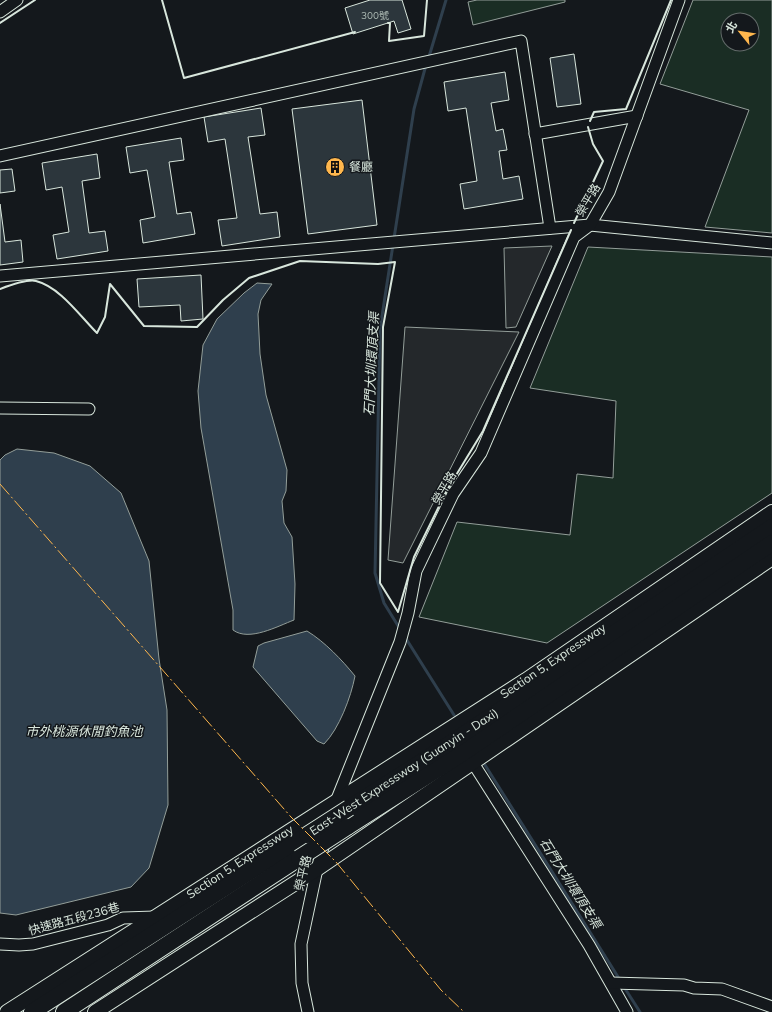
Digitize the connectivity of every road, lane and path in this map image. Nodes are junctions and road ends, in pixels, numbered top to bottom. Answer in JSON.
{"nodes":[{"id":1,"x":17,"y":0,"type":"edge"},
{"id":2,"x":679,"y":0,"type":"edge"},
{"id":3,"x":0,"y":12,"type":"edge"},
{"id":4,"x":637,"y":116,"type":"junction"},
{"id":5,"x":536,"y":134,"type":"junction"},
{"id":6,"x":0,"y":156,"type":"edge"},
{"id":7,"x":590,"y":225,"type":"junction"},
{"id":8,"x":550,"y":228,"type":"junction"},
{"id":9,"x":772,"y":243,"type":"edge"},
{"id":10,"x":0,"y":276,"type":"edge"},
{"id":11,"x":0,"y":408,"type":"edge"},
{"id":12,"x":90,"y":409,"type":"dead end"},
{"id":13,"x":772,"y":512,"type":"edge"},
{"id":14,"x":772,"y":527,"type":"edge"},
{"id":15,"x":772,"y":543,"type":"edge"},
{"id":16,"x":772,"y":558,"type":"edge"},
{"id":17,"x":470,"y":744,"type":"junction"},
{"id":18,"x":343,"y":805,"type":"junction"},
{"id":19,"x":317,"y":869,"type":"junction"},
{"id":20,"x":155,"y":917,"type":"junction"},
{"id":21,"x":0,"y":944,"type":"edge"},
{"id":22,"x":618,"y":983,"type":"junction"},
{"id":23,"x":772,"y":1007,"type":"edge"},
{"id":24,"x":7,"y":1012,"type":"edge"},
{"id":25,"x":32,"y":1012,"type":"edge"},
{"id":26,"x":64,"y":1012,"type":"edge"},
{"id":27,"x":95,"y":1012,"type":"edge"},
{"id":28,"x":308,"y":1012,"type":"edge"},
{"id":29,"x":627,"y":1012,"type":"edge"}],
"edges":[{"from":1,"to":3,"type":"street"},
{"from":2,"to":4,"type":"street","name":"榮平路"},
{"from":4,"to":5,"type":"street"},
{"from":4,"to":7,"type":"street","name":"榮平路"},
{"from":5,"to":6,"type":"street"},
{"from":5,"to":8,"type":"street"},
{"from":7,"to":8,"type":"street"},
{"from":7,"to":9,"type":"street"},
{"from":7,"to":18,"type":"street","name":"榮平路"},
{"from":8,"to":10,"type":"street"},
{"from":11,"to":12,"type":"street"},
{"from":13,"to":18,"type":"main road","name":"Section 5, Expressway"},
{"from":14,"to":17,"type":"highway","name":"East-West Expressway (Guanyin - Daxi)"},
{"from":15,"to":17,"type":"highway","name":"East-West Expressway (Guanyin - Daxi)"},
{"from":16,"to":17,"type":"main road"},
{"from":17,"to":18,"type":"highway","name":"East-West Expressway (Guanyin - Daxi)"},
{"from":17,"to":19,"type":"main road"},
{"from":17,"to":22,"type":"street"},
{"from":17,"to":26,"type":"highway","name":"East-West Expressway (Guanyin - Daxi)","bridge":true},
{"from":18,"to":19,"type":"street","name":"榮平路"},
{"from":18,"to":20,"type":"main road","name":"Section 5, Expressway"},
{"from":18,"to":25,"type":"highway","name":"East-West Expressway (Guanyin - Daxi)","bridge":true},
{"from":19,"to":27,"type":"main road"},
{"from":19,"to":28,"type":"street","name":"榮平路"},
{"from":20,"to":21,"type":"street","name":"快速路五段236巷"},
{"from":20,"to":24,"type":"main road","name":"Section 5, Expressway"},
{"from":22,"to":23,"type":"street"},
{"from":22,"to":29,"type":"street"}]}
